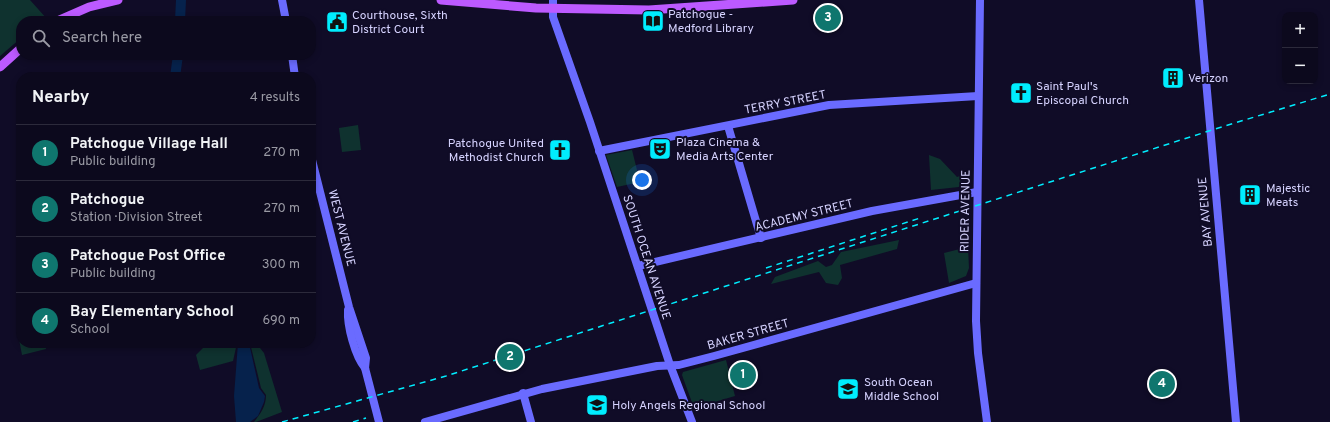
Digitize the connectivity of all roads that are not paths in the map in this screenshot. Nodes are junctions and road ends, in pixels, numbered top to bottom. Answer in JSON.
{"nodes":[{"id":1,"x":118,"y":0,"type":"edge"},
{"id":2,"x":282,"y":0,"type":"edge"},
{"id":3,"x":441,"y":0,"type":"edge"},
{"id":4,"x":793,"y":0,"type":"edge"},
{"id":5,"x":980,"y":0,"type":"edge"},
{"id":6,"x":1199,"y":0,"type":"edge"},
{"id":7,"x":553,"y":4,"type":"edge"},
{"id":8,"x":68,"y":16,"type":"edge"},
{"id":9,"x":285,"y":16,"type":"edge"},
{"id":10,"x":16,"y":53,"type":"edge"},
{"id":11,"x":293,"y":60,"type":"edge"},
{"id":12,"x":0,"y":67,"type":"edge"},
{"id":13,"x":294,"y":72,"type":"edge"},
{"id":14,"x":978,"y":96,"type":"junction"},
{"id":15,"x":728,"y":126,"type":"junction"},
{"id":16,"x":599,"y":151,"type":"junction"},
{"id":17,"x":316,"y":176,"type":"edge"},
{"id":18,"x":977,"y":192,"type":"junction"},
{"id":19,"x":761,"y":238,"type":"junction"},
{"id":20,"x":638,"y":266,"type":"junction"},
{"id":21,"x":976,"y":283,"type":"junction"},
{"id":22,"x":670,"y":365,"type":"junction"},
{"id":23,"x":523,"y":393,"type":"junction"},
{"id":24,"x":379,"y":422,"type":"edge"},
{"id":25,"x":425,"y":422,"type":"edge"},
{"id":26,"x":531,"y":422,"type":"edge"},
{"id":27,"x":692,"y":422,"type":"edge"},
{"id":28,"x":987,"y":422,"type":"edge"},
{"id":29,"x":1236,"y":422,"type":"edge"}],
"edges":[{"from":1,"to":8,"type":"main road"},
{"from":2,"to":9,"type":"street"},
{"from":3,"to":7,"type":"main road"},
{"from":4,"to":7,"type":"main road"},
{"from":5,"to":14,"type":"street","name":"RIDER AVENUE"},
{"from":6,"to":29,"type":"street","name":"BAY AVENUE"},
{"from":7,"to":16,"type":"street","name":"SOUTH OCEAN AVENUE"},
{"from":10,"to":12,"type":"main road"},
{"from":11,"to":13,"type":"street"},
{"from":14,"to":15,"type":"street","name":"TERRY STREET"},
{"from":14,"to":18,"type":"street","name":"RIDER AVENUE"},
{"from":15,"to":16,"type":"street","name":"TERRY STREET"},
{"from":15,"to":19,"type":"street"},
{"from":16,"to":20,"type":"street","name":"SOUTH OCEAN AVENUE"},
{"from":17,"to":24,"type":"street","name":"WEST AVENUE"},
{"from":18,"to":19,"type":"street","name":"ACADEMY STREET"},
{"from":18,"to":21,"type":"street","name":"RIDER AVENUE"},
{"from":19,"to":20,"type":"street","name":"ACADEMY STREET"},
{"from":20,"to":22,"type":"street","name":"SOUTH OCEAN AVENUE"},
{"from":21,"to":22,"type":"street","name":"BAKER STREET"},
{"from":21,"to":28,"type":"street","name":"RIDER AVENUE"},
{"from":22,"to":23,"type":"street","name":"BAKER STREET"},
{"from":22,"to":27,"type":"street","name":"SOUTH OCEAN AVENUE"},
{"from":23,"to":25,"type":"street","name":"BAKER STREET"},
{"from":23,"to":26,"type":"street"}]}
